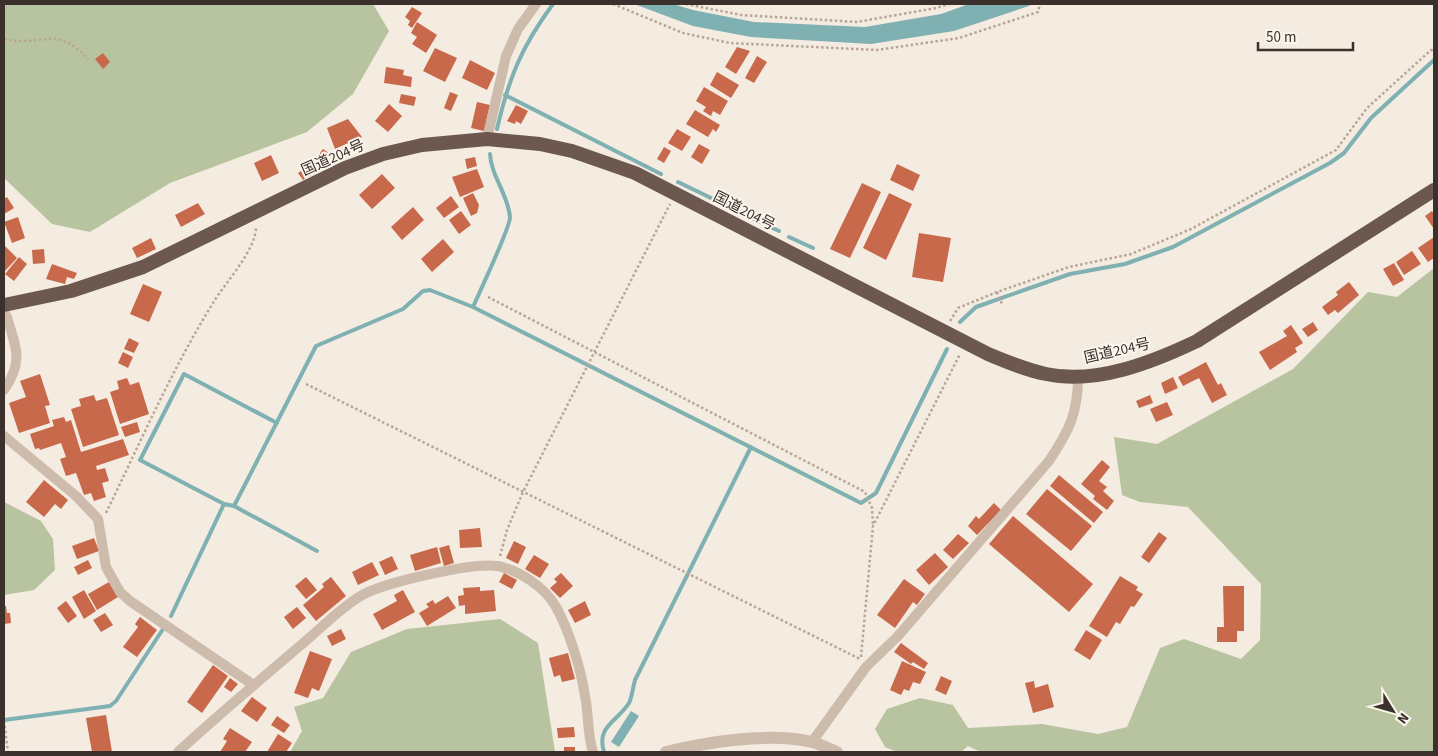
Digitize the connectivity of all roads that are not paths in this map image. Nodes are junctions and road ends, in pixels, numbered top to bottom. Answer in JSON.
{"nodes":[{"id":1,"x":536,"y":4,"type":"edge"},
{"id":2,"x":486,"y":140,"type":"junction"},
{"id":3,"x":1434,"y":190,"type":"edge"},
{"id":4,"x":4,"y":305,"type":"edge"},
{"id":5,"x":4,"y":312,"type":"edge"},
{"id":6,"x":1078,"y":377,"type":"junction"},
{"id":7,"x":4,"y":390,"type":"edge"},
{"id":8,"x":4,"y":436,"type":"edge"},
{"id":9,"x":252,"y":684,"type":"junction"},
{"id":10,"x":812,"y":742,"type":"junction"},
{"id":11,"x":178,"y":752,"type":"edge"},
{"id":12,"x":592,"y":752,"type":"edge"},
{"id":13,"x":666,"y":752,"type":"edge"},
{"id":14,"x":837,"y":752,"type":"edge"}],
"edges":[{"from":1,"to":2,"type":"street"},
{"from":2,"to":4,"type":"highway","name":"国道204号"},
{"from":2,"to":6,"type":"highway","name":"国道204号"},
{"from":3,"to":6,"type":"highway","name":"国道204号"},
{"from":5,"to":7,"type":"street"},
{"from":6,"to":10,"type":"street"},
{"from":8,"to":9,"type":"street"},
{"from":9,"to":11,"type":"street"},
{"from":9,"to":12,"type":"street"},
{"from":10,"to":13,"type":"street"},
{"from":10,"to":14,"type":"street"}]}
